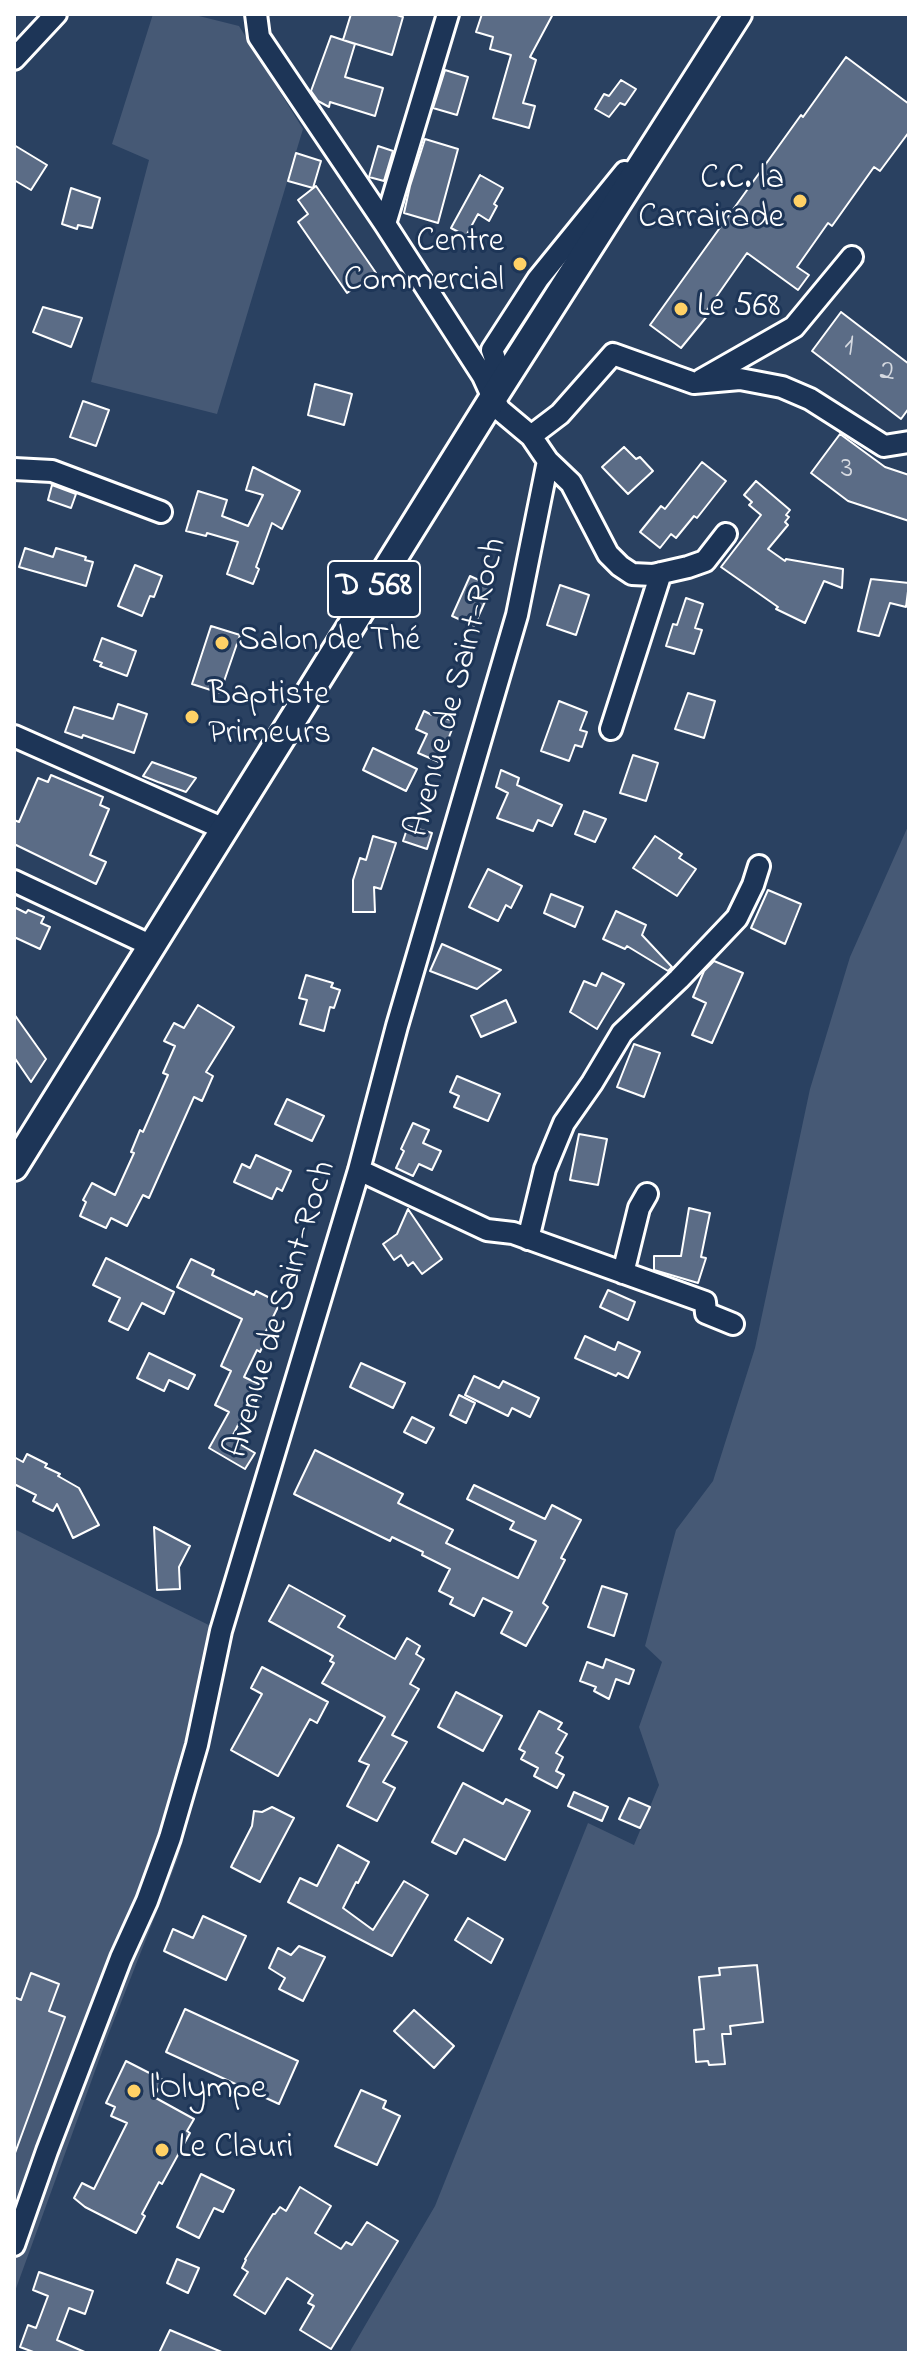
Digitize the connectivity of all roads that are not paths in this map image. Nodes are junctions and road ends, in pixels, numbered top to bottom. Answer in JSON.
{"nodes":[{"id":1,"x":56,"y":14,"type":"edge"},
{"id":2,"x":256,"y":14,"type":"edge"},
{"id":3,"x":448,"y":14,"type":"edge"},
{"id":4,"x":738,"y":14,"type":"edge"},
{"id":5,"x":14,"y":59,"type":"edge"},
{"id":6,"x":385,"y":224,"type":"junction"},
{"id":7,"x":852,"y":257,"type":"dead end"},
{"id":8,"x":694,"y":383,"type":"junction"},
{"id":9,"x":498,"y":391,"type":"junction"},
{"id":10,"x":531,"y":436,"type":"junction"},
{"id":11,"x":909,"y":442,"type":"edge"},
{"id":12,"x":548,"y":461,"type":"junction"},
{"id":13,"x":14,"y":469,"type":"edge"},
{"id":14,"x":161,"y":512,"type":"dead end"},
{"id":15,"x":726,"y":534,"type":"dead end"},
{"id":16,"x":661,"y":573,"type":"junction"},
{"id":17,"x":611,"y":729,"type":"dead end"},
{"id":18,"x":14,"y":736,"type":"edge"},
{"id":19,"x":224,"y":829,"type":"junction"},
{"id":20,"x":759,"y":866,"type":"dead end"},
{"id":21,"x":14,"y":881,"type":"edge"},
{"id":22,"x":152,"y":946,"type":"junction"},
{"id":23,"x":14,"y":1167,"type":"edge"},
{"id":24,"x":359,"y":1170,"type":"junction"},
{"id":25,"x":647,"y":1194,"type":"dead end"},
{"id":26,"x":528,"y":1239,"type":"junction"},
{"id":27,"x":623,"y":1273,"type":"junction"},
{"id":28,"x":733,"y":1324,"type":"dead end"},
{"id":29,"x":14,"y":2245,"type":"edge"}],
"edges":[{"from":1,"to":5,"type":"street"},
{"from":2,"to":6,"type":"street"},
{"from":3,"to":6,"type":"street"},
{"from":4,"to":9,"type":"main road","number":"D 568"},
{"from":6,"to":9,"type":"street"},
{"from":7,"to":8,"type":"street"},
{"from":8,"to":10,"type":"street"},
{"from":8,"to":11,"type":"street"},
{"from":9,"to":10,"type":"street"},
{"from":9,"to":19,"type":"main road","number":"D 568"},
{"from":10,"to":12,"type":"street"},
{"from":12,"to":16,"type":"street"},
{"from":12,"to":24,"type":"street","name":"Avenue de Saint-Roch"},
{"from":13,"to":14,"type":"street"},
{"from":15,"to":16,"type":"street"},
{"from":16,"to":17,"type":"street"},
{"from":18,"to":19,"type":"street"},
{"from":19,"to":22,"type":"main road","number":"D 568"},
{"from":20,"to":26,"type":"street"},
{"from":21,"to":22,"type":"street"},
{"from":22,"to":23,"type":"main road","number":"D 568"},
{"from":24,"to":26,"type":"street"},
{"from":24,"to":29,"type":"street","name":"Avenue de Saint-Roch"},
{"from":25,"to":27,"type":"street"},
{"from":26,"to":27,"type":"street"},
{"from":27,"to":28,"type":"street"}]}
